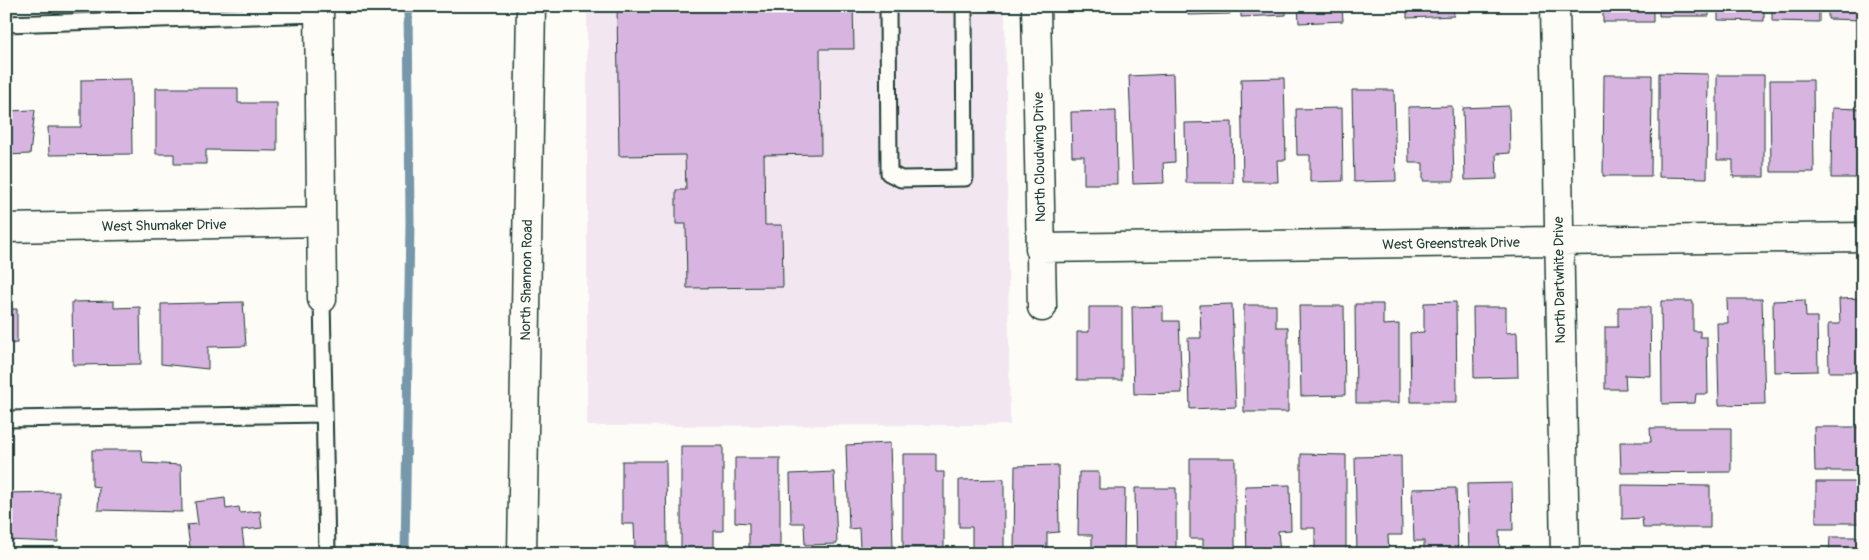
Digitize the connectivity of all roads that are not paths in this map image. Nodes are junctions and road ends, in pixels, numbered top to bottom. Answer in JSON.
{"nodes":[{"id":1,"x":531,"y":6,"type":"edge"},
{"id":2,"x":888,"y":6,"type":"edge"},
{"id":3,"x":964,"y":6,"type":"edge"},
{"id":4,"x":1036,"y":6,"type":"edge"},
{"id":5,"x":1555,"y":6,"type":"edge"},
{"id":6,"x":319,"y":10,"type":"edge"},
{"id":7,"x":6,"y":24,"type":"edge"},
{"id":8,"x":321,"y":222,"type":"junction"},
{"id":9,"x":6,"y":228,"type":"edge"},
{"id":10,"x":1863,"y":237,"type":"edge"},
{"id":11,"x":1558,"y":242,"type":"junction"},
{"id":12,"x":1040,"y":248,"type":"junction"},
{"id":13,"x":322,"y":299,"type":"joint"},
{"id":14,"x":1042,"y":307,"type":"dead end"},
{"id":15,"x":324,"y":414,"type":"junction"},
{"id":16,"x":6,"y":419,"type":"edge"},
{"id":17,"x":327,"y":554,"type":"edge"},
{"id":18,"x":522,"y":554,"type":"edge"},
{"id":19,"x":1565,"y":554,"type":"edge"}],
"edges":[{"from":1,"to":18,"type":"street","name":"North Shannon Road"},
{"from":2,"to":3,"type":"lane"},
{"from":4,"to":12,"type":"street","name":"North Cloudwing Drive"},
{"from":5,"to":11,"type":"street","name":"North Dartwhite Drive"},
{"from":6,"to":7,"type":"lane"},
{"from":6,"to":8,"type":"street"},
{"from":8,"to":9,"type":"street","name":"West Shumaker Drive"},
{"from":8,"to":13,"type":"street"},
{"from":10,"to":11,"type":"street","name":"West Greenstreak Drive"},
{"from":11,"to":12,"type":"street","name":"West Greenstreak Drive"},
{"from":11,"to":19,"type":"street","name":"North Dartwhite Drive"},
{"from":12,"to":14,"type":"street","name":"North Cloudwing Drive"},
{"from":13,"to":15,"type":"lane"},
{"from":15,"to":16,"type":"lane"},
{"from":15,"to":17,"type":"lane"}]}
